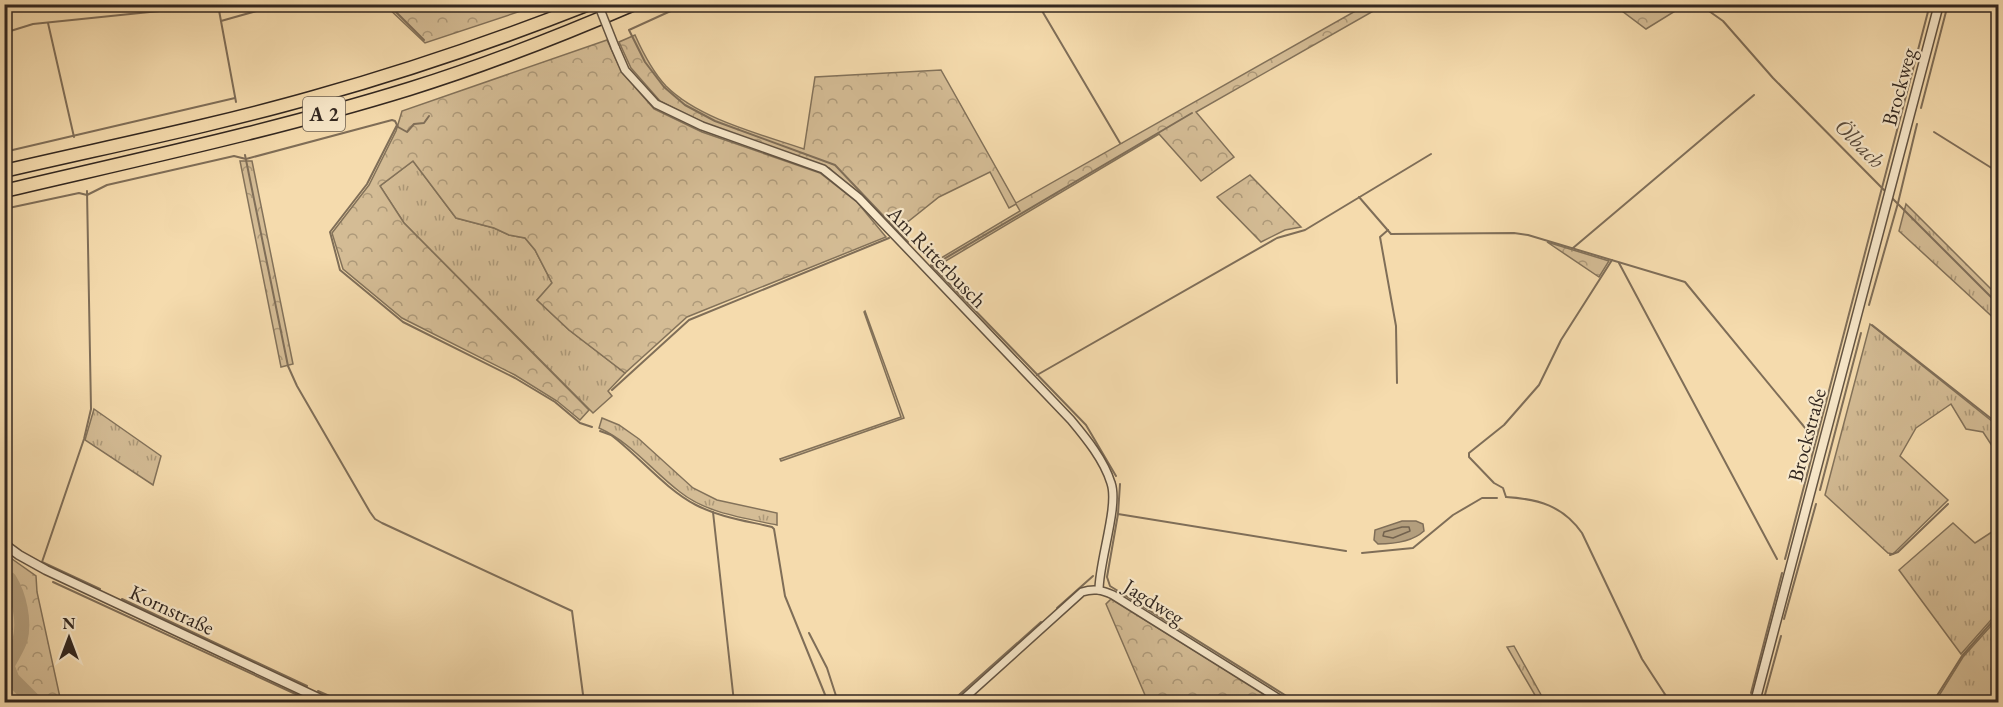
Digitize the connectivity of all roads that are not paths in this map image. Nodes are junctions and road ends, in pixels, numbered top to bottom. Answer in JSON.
{"nodes":[{"id":1,"x":589,"y":4,"type":"edge"},
{"id":2,"x":598,"y":4,"type":"edge"},
{"id":3,"x":634,"y":4,"type":"edge"},
{"id":4,"x":1939,"y":4,"type":"edge"},
{"id":5,"x":4,"y":171,"type":"edge"},
{"id":6,"x":1894,"y":178,"type":"joint"},
{"id":7,"x":4,"y":191,"type":"edge"},
{"id":8,"x":4,"y":544,"type":"edge"},
{"id":9,"x":1099,"y":590,"type":"junction"},
{"id":10,"x":327,"y":702,"type":"edge"},
{"id":11,"x":960,"y":702,"type":"edge"},
{"id":12,"x":1284,"y":702,"type":"edge"},
{"id":13,"x":1755,"y":702,"type":"edge"}],
"edges":[{"from":1,"to":5,"type":"highway","number":"A 2"},
{"from":2,"to":9,"type":"street","name":"Am Ritterbusch","bridge":true},
{"from":3,"to":7,"type":"highway","number":"A 2"},
{"from":4,"to":6,"type":"street","name":"Brockweg"},
{"from":6,"to":13,"type":"street","name":"Brockstraße"},
{"from":8,"to":10,"type":"street","name":"Kornstraße"},
{"from":9,"to":11,"type":"street","name":"Jagdweg"},
{"from":9,"to":12,"type":"street","name":"Jagdweg"}]}
